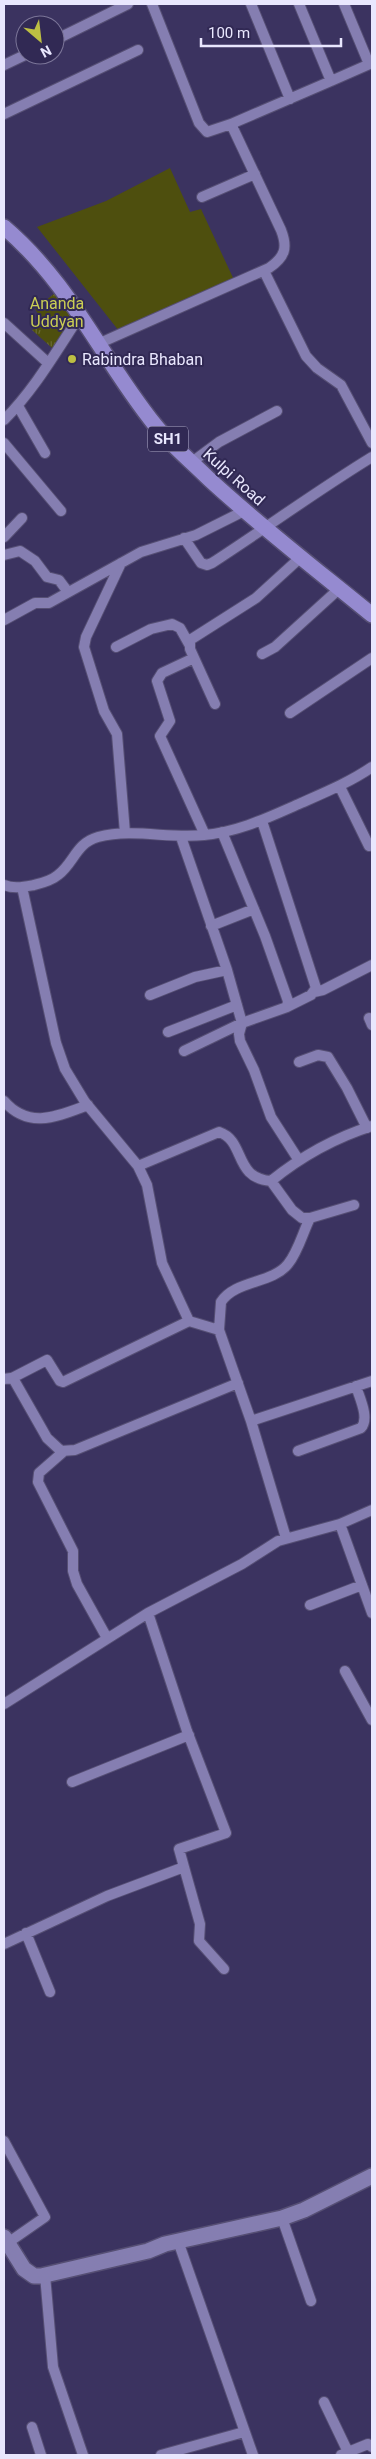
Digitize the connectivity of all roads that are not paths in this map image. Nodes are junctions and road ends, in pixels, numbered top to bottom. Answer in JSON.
{"nodes":[{"id":1,"x":128,"y":4,"type":"edge"},
{"id":2,"x":152,"y":4,"type":"edge"},
{"id":3,"x":251,"y":4,"type":"edge"},
{"id":4,"x":299,"y":4,"type":"edge"},
{"id":5,"x":344,"y":4,"type":"edge"},
{"id":6,"x":117,"y":6,"type":"edge"},
{"id":7,"x":65,"y":35,"type":"edge"},
{"id":8,"x":138,"y":50,"type":"dead end"},
{"id":9,"x":371,"y":63,"type":"edge"},
{"id":10,"x":331,"y":82,"type":"junction"},
{"id":11,"x":290,"y":99,"type":"junction"},
{"id":12,"x":4,"y":114,"type":"edge"},
{"id":13,"x":231,"y":124,"type":"junction"},
{"id":14,"x":255,"y":174,"type":"junction"},
{"id":15,"x":202,"y":197,"type":"dead end"},
{"id":16,"x":4,"y":227,"type":"edge"},
{"id":17,"x":264,"y":270,"type":"junction"},
{"id":18,"x":81,"y":314,"type":"junction"},
{"id":19,"x":4,"y":323,"type":"edge"},
{"id":20,"x":100,"y":343,"type":"junction"},
{"id":21,"x":48,"y":363,"type":"junction"},
{"id":22,"x":18,"y":406,"type":"junction"},
{"id":23,"x":277,"y":411,"type":"dead end"},
{"id":24,"x":4,"y":420,"type":"edge"},
{"id":25,"x":4,"y":443,"type":"edge"},
{"id":26,"x":372,"y":443,"type":"edge"},
{"id":27,"x":45,"y":453,"type":"dead end"},
{"id":28,"x":372,"y":457,"type":"edge"},
{"id":29,"x":192,"y":462,"type":"junction"},
{"id":30,"x":61,"y":511,"type":"dead end"},
{"id":31,"x":244,"y":511,"type":"junction"},
{"id":32,"x":22,"y":518,"type":"dead end"},
{"id":33,"x":266,"y":528,"type":"junction"},
{"id":34,"x":4,"y":537,"type":"edge"},
{"id":35,"x":184,"y":538,"type":"junction"},
{"id":36,"x":4,"y":555,"type":"edge"},
{"id":37,"x":301,"y":557,"type":"junction"},
{"id":38,"x":121,"y":563,"type":"junction"},
{"id":39,"x":340,"y":588,"type":"junction"},
{"id":40,"x":68,"y":592,"type":"junction"},
{"id":41,"x":372,"y":614,"type":"edge"},
{"id":42,"x":4,"y":620,"type":"edge"},
{"id":43,"x":189,"y":644,"type":"junction"},
{"id":44,"x":116,"y":647,"type":"dead end"},
{"id":45,"x":262,"y":654,"type":"dead end"},
{"id":46,"x":194,"y":658,"type":"junction"},
{"id":47,"x":372,"y":658,"type":"edge"},
{"id":48,"x":215,"y":704,"type":"dead end"},
{"id":49,"x":290,"y":712,"type":"dead end"},
{"id":50,"x":372,"y":767,"type":"edge"},
{"id":51,"x":340,"y":786,"type":"junction"},
{"id":52,"x":262,"y":821,"type":"junction"},
{"id":53,"x":222,"y":832,"type":"junction"},
{"id":54,"x":125,"y":833,"type":"junction"},
{"id":55,"x":205,"y":836,"type":"junction"},
{"id":56,"x":181,"y":837,"type":"junction"},
{"id":57,"x":368,"y":846,"type":"dead end"},
{"id":58,"x":4,"y":885,"type":"edge"},
{"id":59,"x":22,"y":888,"type":"junction"},
{"id":60,"x":254,"y":909,"type":"junction"},
{"id":61,"x":211,"y":926,"type":"junction"},
{"id":62,"x":372,"y":965,"type":"edge"},
{"id":63,"x":227,"y":970,"type":"junction"},
{"id":64,"x":314,"y":992,"type":"junction"},
{"id":65,"x":150,"y":996,"type":"dead end"},
{"id":66,"x":237,"y":1005,"type":"junction"},
{"id":67,"x":287,"y":1006,"type":"junction"},
{"id":68,"x":242,"y":1023,"type":"junction"},
{"id":69,"x":168,"y":1032,"type":"dead end"},
{"id":70,"x":184,"y":1050,"type":"dead end"},
{"id":71,"x":299,"y":1062,"type":"dead end"},
{"id":72,"x":4,"y":1101,"type":"edge"},
{"id":73,"x":88,"y":1105,"type":"junction"},
{"id":74,"x":369,"y":1127,"type":"edge"},
{"id":75,"x":298,"y":1159,"type":"junction"},
{"id":76,"x":138,"y":1166,"type":"junction"},
{"id":77,"x":271,"y":1181,"type":"junction"},
{"id":78,"x":354,"y":1204,"type":"dead end"},
{"id":79,"x":310,"y":1218,"type":"junction"},
{"id":80,"x":189,"y":1321,"type":"junction"},
{"id":81,"x":219,"y":1330,"type":"junction"},
{"id":82,"x":8,"y":1379,"type":"edge"},
{"id":83,"x":372,"y":1381,"type":"edge"},
{"id":84,"x":238,"y":1384,"type":"junction"},
{"id":85,"x":356,"y":1386,"type":"junction"},
{"id":86,"x":251,"y":1421,"type":"junction"},
{"id":87,"x":64,"y":1452,"type":"junction"},
{"id":88,"x":298,"y":1452,"type":"dead end"},
{"id":89,"x":372,"y":1510,"type":"edge"},
{"id":90,"x":340,"y":1524,"type":"junction"},
{"id":91,"x":286,"y":1538,"type":"junction"},
{"id":92,"x":362,"y":1585,"type":"junction"},
{"id":93,"x":310,"y":1605,"type":"dead end"},
{"id":94,"x":148,"y":1613,"type":"junction"},
{"id":95,"x":372,"y":1613,"type":"edge"},
{"id":96,"x":107,"y":1638,"type":"junction"},
{"id":97,"x":345,"y":1671,"type":"dead end"},
{"id":98,"x":4,"y":1704,"type":"edge"},
{"id":99,"x":372,"y":1720,"type":"edge"},
{"id":100,"x":189,"y":1735,"type":"junction"},
{"id":101,"x":72,"y":1782,"type":"dead end"},
{"id":102,"x":184,"y":1867,"type":"junction"},
{"id":103,"x":26,"y":1933,"type":"junction"},
{"id":104,"x":4,"y":1944,"type":"edge"},
{"id":105,"x":224,"y":1969,"type":"dead end"},
{"id":106,"x":50,"y":1992,"type":"dead end"},
{"id":107,"x":4,"y":2141,"type":"edge"},
{"id":108,"x":372,"y":2176,"type":"edge"},
{"id":109,"x":282,"y":2218,"type":"junction"},
{"id":110,"x":6,"y":2240,"type":"edge"},
{"id":111,"x":178,"y":2241,"type":"junction"},
{"id":112,"x":44,"y":2275,"type":"junction"},
{"id":113,"x":311,"y":2301,"type":"dead end"},
{"id":114,"x":324,"y":2402,"type":"dead end"},
{"id":115,"x":32,"y":2427,"type":"dead end"},
{"id":116,"x":244,"y":2432,"type":"junction"},
{"id":117,"x":372,"y":2447,"type":"edge"},
{"id":118,"x":344,"y":2454,"type":"edge"},
{"id":119,"x":41,"y":2455,"type":"edge"},
{"id":120,"x":83,"y":2455,"type":"edge"},
{"id":121,"x":161,"y":2455,"type":"edge"},
{"id":122,"x":253,"y":2455,"type":"edge"}],
"edges":[{"from":1,"to":6,"type":"street"},
{"from":2,"to":13,"type":"street"},
{"from":3,"to":11,"type":"street"},
{"from":4,"to":10,"type":"street"},
{"from":5,"to":9,"type":"street"},
{"from":6,"to":7,"type":"street"},
{"from":8,"to":12,"type":"street"},
{"from":9,"to":10,"type":"street"},
{"from":10,"to":11,"type":"street"},
{"from":11,"to":13,"type":"street"},
{"from":13,"to":14,"type":"street"},
{"from":14,"to":15,"type":"street"},
{"from":14,"to":17,"type":"street"},
{"from":16,"to":18,"type":"main road","name":"Kulpi Road","number":"SH1"},
{"from":17,"to":20,"type":"street"},
{"from":17,"to":26,"type":"street"},
{"from":18,"to":20,"type":"main road","name":"Kulpi Road","number":"SH1"},
{"from":18,"to":21,"type":"street"},
{"from":19,"to":21,"type":"street"},
{"from":20,"to":29,"type":"main road","name":"Kulpi Road","number":"SH1"},
{"from":21,"to":22,"type":"street"},
{"from":22,"to":24,"type":"street"},
{"from":22,"to":27,"type":"street"},
{"from":23,"to":29,"type":"street"},
{"from":25,"to":30,"type":"street"},
{"from":28,"to":33,"type":"street"},
{"from":29,"to":31,"type":"main road","name":"Kulpi Road","number":"SH1"},
{"from":31,"to":33,"type":"main road","name":"Kulpi Road","number":"SH1"},
{"from":31,"to":35,"type":"street"},
{"from":32,"to":34,"type":"street"},
{"from":33,"to":35,"type":"street"},
{"from":33,"to":37,"type":"main road","name":"Kulpi Road","number":"SH1"},
{"from":35,"to":38,"type":"street"},
{"from":36,"to":40,"type":"street"},
{"from":37,"to":39,"type":"main road","name":"Kulpi Road","number":"SH1"},
{"from":37,"to":43,"type":"street"},
{"from":38,"to":40,"type":"street"},
{"from":38,"to":54,"type":"street"},
{"from":39,"to":41,"type":"main road","name":"Kulpi Road","number":"SH1"},
{"from":39,"to":45,"type":"street"},
{"from":40,"to":42,"type":"street"},
{"from":43,"to":44,"type":"street"},
{"from":43,"to":46,"type":"street"},
{"from":46,"to":48,"type":"street"},
{"from":46,"to":55,"type":"street"},
{"from":47,"to":49,"type":"street"},
{"from":50,"to":51,"type":"street"},
{"from":51,"to":52,"type":"street"},
{"from":51,"to":57,"type":"street"},
{"from":52,"to":53,"type":"street"},
{"from":52,"to":64,"type":"street"},
{"from":53,"to":55,"type":"street"},
{"from":53,"to":60,"type":"street"},
{"from":54,"to":56,"type":"street"},
{"from":54,"to":59,"type":"street"},
{"from":55,"to":56,"type":"street"},
{"from":56,"to":61,"type":"street"},
{"from":58,"to":59,"type":"street"},
{"from":59,"to":73,"type":"street"},
{"from":60,"to":61,"type":"street"},
{"from":60,"to":67,"type":"street"},
{"from":61,"to":63,"type":"street"},
{"from":62,"to":64,"type":"street"},
{"from":63,"to":65,"type":"street"},
{"from":63,"to":66,"type":"street"},
{"from":64,"to":67,"type":"street"},
{"from":66,"to":68,"type":"street"},
{"from":66,"to":69,"type":"street"},
{"from":67,"to":68,"type":"street"},
{"from":68,"to":70,"type":"street"},
{"from":68,"to":75,"type":"street"},
{"from":71,"to":74,"type":"street"},
{"from":72,"to":73,"type":"street"},
{"from":73,"to":76,"type":"street"},
{"from":74,"to":75,"type":"street"},
{"from":75,"to":77,"type":"street"},
{"from":76,"to":77,"type":"street"},
{"from":76,"to":80,"type":"street"},
{"from":77,"to":79,"type":"street"},
{"from":78,"to":79,"type":"street"},
{"from":79,"to":81,"type":"street"},
{"from":80,"to":81,"type":"street"},
{"from":80,"to":82,"type":"street"},
{"from":81,"to":84,"type":"street"},
{"from":82,"to":87,"type":"street"},
{"from":83,"to":85,"type":"street"},
{"from":84,"to":86,"type":"street"},
{"from":84,"to":87,"type":"street"},
{"from":85,"to":86,"type":"street"},
{"from":85,"to":88,"type":"street"},
{"from":86,"to":91,"type":"street"},
{"from":87,"to":96,"type":"street"},
{"from":89,"to":90,"type":"street"},
{"from":90,"to":91,"type":"street"},
{"from":90,"to":92,"type":"street"},
{"from":91,"to":94,"type":"street"},
{"from":92,"to":93,"type":"street"},
{"from":92,"to":95,"type":"street"},
{"from":94,"to":96,"type":"street"},
{"from":94,"to":100,"type":"street"},
{"from":96,"to":98,"type":"street"},
{"from":97,"to":99,"type":"street"},
{"from":100,"to":101,"type":"street"},
{"from":100,"to":102,"type":"street"},
{"from":102,"to":103,"type":"street"},
{"from":102,"to":105,"type":"street"},
{"from":103,"to":104,"type":"street"},
{"from":103,"to":106,"type":"street"},
{"from":107,"to":110,"type":"street"},
{"from":108,"to":109,"type":"main road"},
{"from":109,"to":111,"type":"main road"},
{"from":109,"to":113,"type":"street"},
{"from":110,"to":112,"type":"main road"},
{"from":111,"to":112,"type":"main road"},
{"from":111,"to":116,"type":"street"},
{"from":112,"to":120,"type":"street"},
{"from":114,"to":118,"type":"street"},
{"from":115,"to":119,"type":"street"},
{"from":116,"to":121,"type":"street"},
{"from":116,"to":122,"type":"street"},
{"from":117,"to":118,"type":"street"}]}
